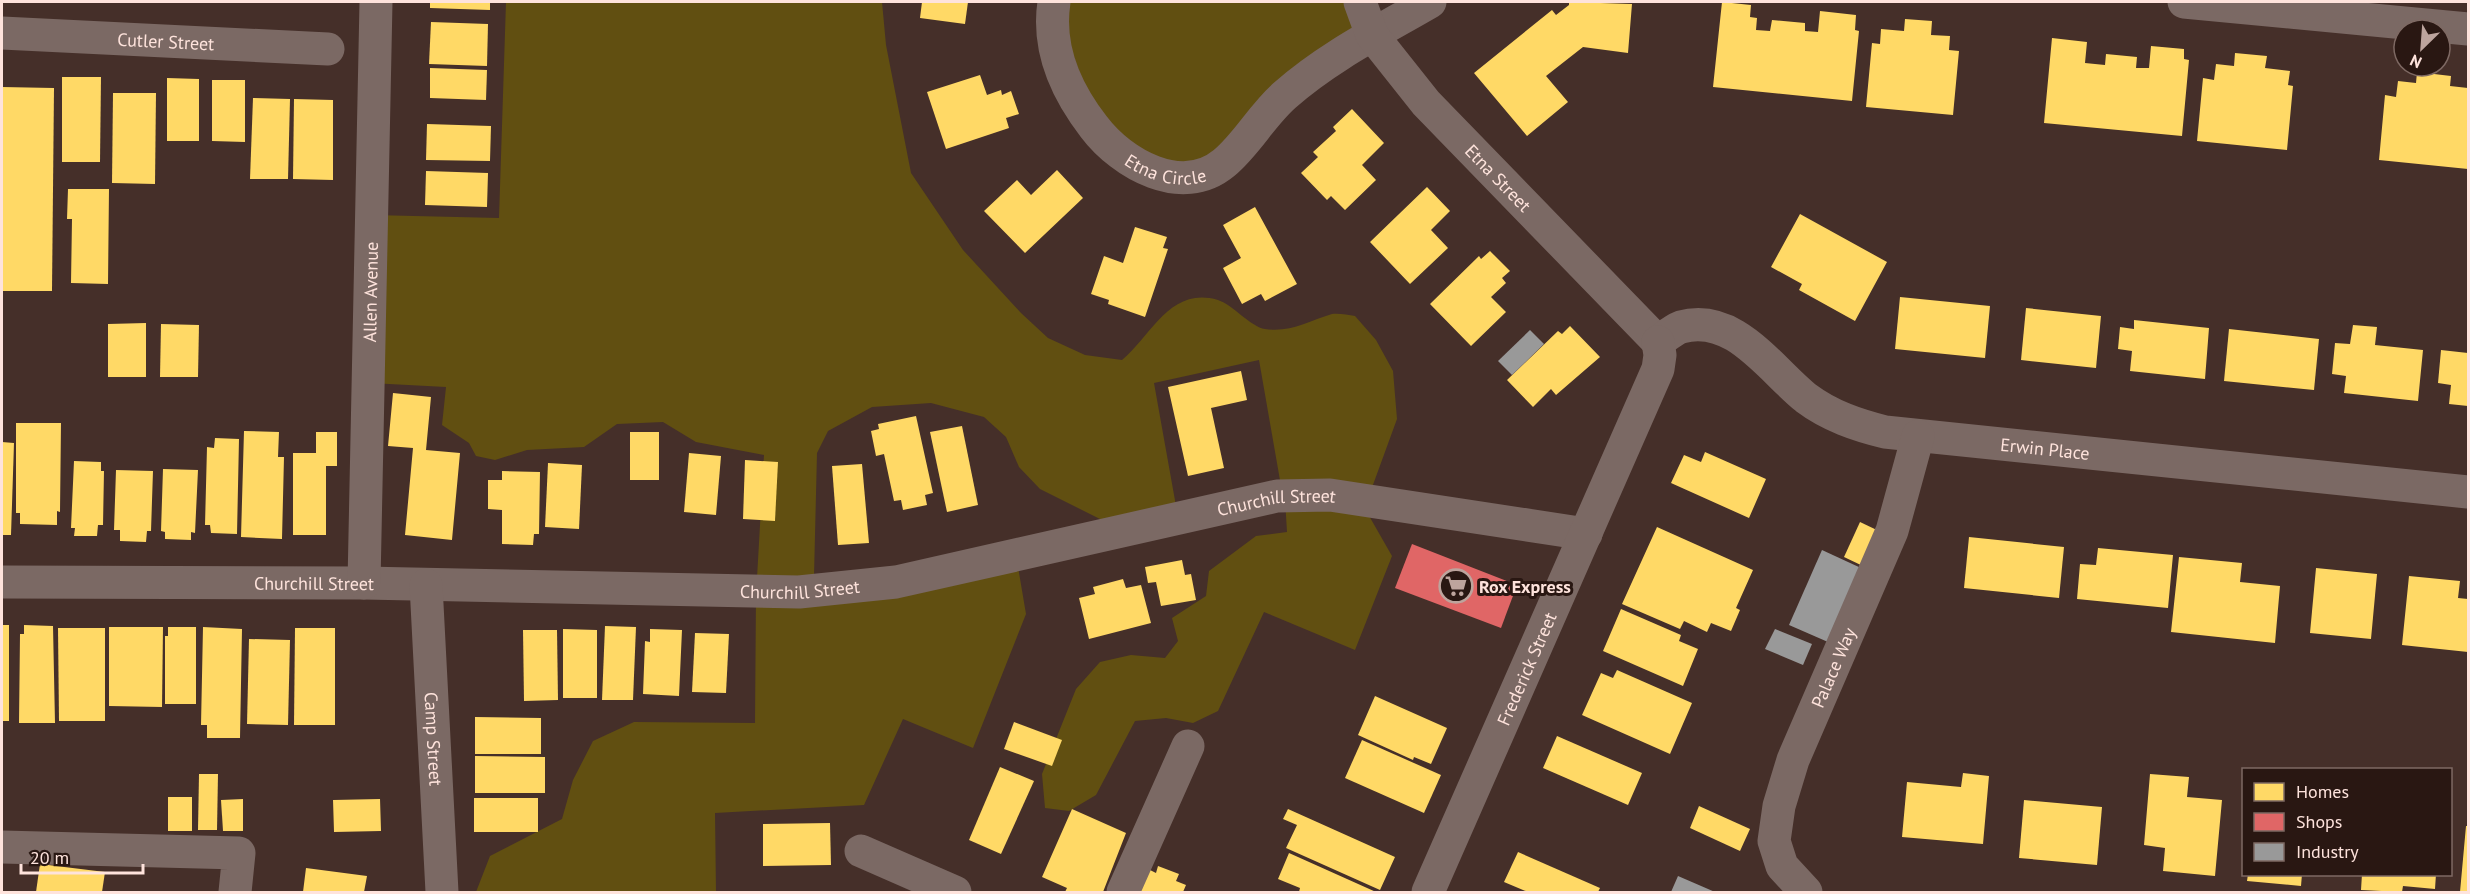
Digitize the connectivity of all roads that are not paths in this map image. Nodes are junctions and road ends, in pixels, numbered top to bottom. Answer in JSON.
{"nodes":[{"id":1,"x":376,"y":2,"type":"edge"},
{"id":2,"x":1054,"y":2,"type":"edge"},
{"id":3,"x":1360,"y":2,"type":"edge"},
{"id":4,"x":1430,"y":2,"type":"edge"},
{"id":5,"x":2184,"y":2,"type":"edge"},
{"id":6,"x":2469,"y":29,"type":"edge"},
{"id":7,"x":2,"y":33,"type":"edge"},
{"id":8,"x":1372,"y":35,"type":"junction"},
{"id":9,"x":328,"y":49,"type":"dead end"},
{"id":10,"x":1658,"y":342,"type":"junction"},
{"id":11,"x":1918,"y":436,"type":"junction"},
{"id":12,"x":2469,"y":492,"type":"edge"},
{"id":13,"x":1586,"y":534,"type":"junction"},
{"id":14,"x":2,"y":582,"type":"edge"},
{"id":15,"x":364,"y":583,"type":"junction"},
{"id":16,"x":426,"y":585,"type":"junction"},
{"id":17,"x":1188,"y":746,"type":"dead end"},
{"id":18,"x":2,"y":847,"type":"edge"},
{"id":19,"x":861,"y":851,"type":"dead end"},
{"id":20,"x":234,"y":892,"type":"edge"},
{"id":21,"x":442,"y":892,"type":"edge"},
{"id":22,"x":955,"y":892,"type":"edge"},
{"id":23,"x":1123,"y":892,"type":"edge"},
{"id":24,"x":1428,"y":892,"type":"edge"},
{"id":25,"x":1806,"y":892,"type":"edge"}],
"edges":[{"from":1,"to":15,"type":"street","name":"Allen Avenue"},
{"from":2,"to":8,"type":"street","name":"Etna Circle"},
{"from":3,"to":8,"type":"street","name":"Etna Street"},
{"from":4,"to":8,"type":"street","name":"Etna Circle"},
{"from":5,"to":6,"type":"street"},
{"from":7,"to":9,"type":"street","name":"Cutler Street"},
{"from":8,"to":10,"type":"street","name":"Etna Street"},
{"from":10,"to":11,"type":"street","name":"Erwin Place"},
{"from":10,"to":13,"type":"street","name":"Frederick Street"},
{"from":11,"to":12,"type":"street","name":"Erwin Place"},
{"from":11,"to":25,"type":"street","name":"Palace Way"},
{"from":13,"to":16,"type":"street","name":"Churchill Street"},
{"from":13,"to":24,"type":"street","name":"Frederick Street"},
{"from":14,"to":15,"type":"street","name":"Churchill Street"},
{"from":15,"to":16,"type":"street","name":"Churchill Street"},
{"from":16,"to":21,"type":"street","name":"Camp Street"},
{"from":17,"to":23,"type":"street"},
{"from":18,"to":20,"type":"street"},
{"from":19,"to":22,"type":"street"}]}
